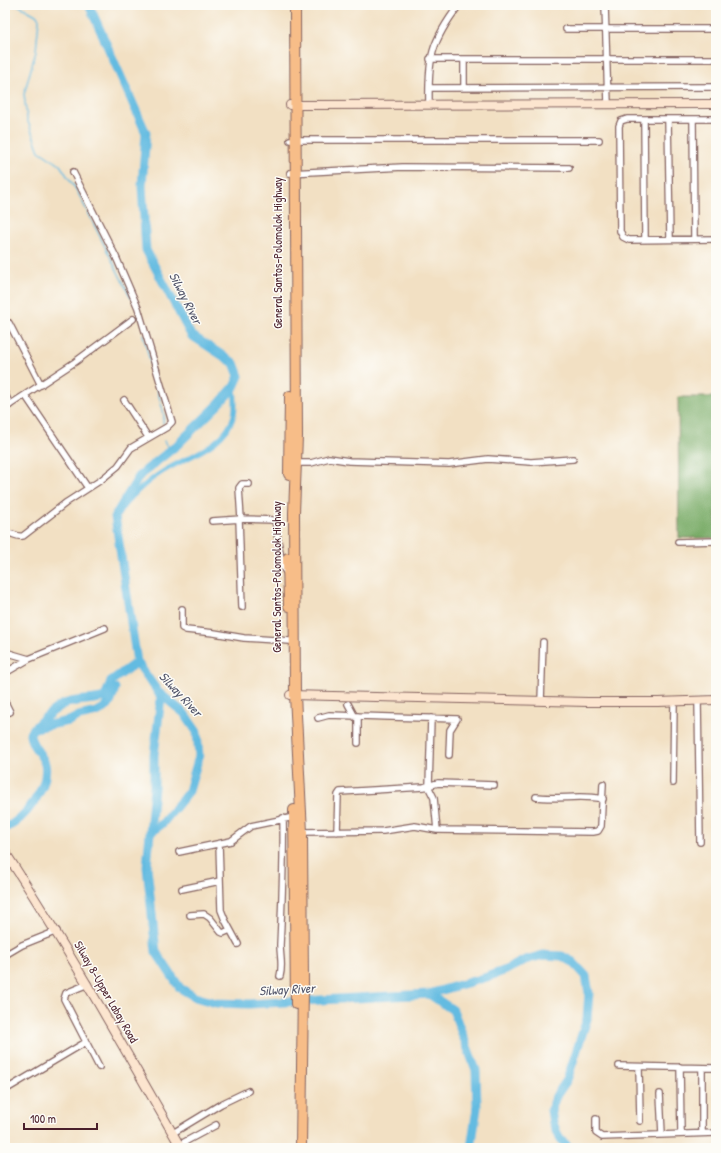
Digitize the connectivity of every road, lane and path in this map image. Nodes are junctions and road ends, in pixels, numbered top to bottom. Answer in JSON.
{"nodes":[{"id":1,"x":290,"y":5,"type":"edge"},
{"id":2,"x":295,"y":5,"type":"edge"},
{"id":3,"x":460,"y":5,"type":"edge"},
{"id":4,"x":605,"y":5,"type":"edge"},
{"id":5,"x":566,"y":29,"type":"dead end"},
{"id":6,"x":606,"y":29,"type":"junction"},
{"id":7,"x":716,"y":30,"type":"edge"},
{"id":8,"x":430,"y":59,"type":"junction"},
{"id":9,"x":464,"y":59,"type":"junction"},
{"id":10,"x":606,"y":59,"type":"junction"},
{"id":11,"x":716,"y":59,"type":"edge"},
{"id":12,"x":607,"y":87,"type":"junction"},
{"id":13,"x":716,"y":87,"type":"edge"},
{"id":14,"x":429,"y":88,"type":"junction"},
{"id":15,"x":464,"y":88,"type":"junction"},
{"id":16,"x":429,"y":104,"type":"junction"},
{"id":17,"x":608,"y":104,"type":"junction"},
{"id":18,"x":716,"y":104,"type":"edge"},
{"id":19,"x":292,"y":105,"type":"junction"},
{"id":20,"x":644,"y":119,"type":"junction"},
{"id":21,"x":668,"y":119,"type":"junction"},
{"id":22,"x":693,"y":119,"type":"junction"},
{"id":23,"x":716,"y":119,"type":"edge"},
{"id":24,"x":293,"y":140,"type":"junction"},
{"id":25,"x":599,"y":140,"type":"dead end"},
{"id":26,"x":569,"y":168,"type":"dead end"},
{"id":27,"x":73,"y":172,"type":"dead end"},
{"id":28,"x":293,"y":172,"type":"junction"},
{"id":29,"x":670,"y":239,"type":"junction"},
{"id":30,"x":694,"y":239,"type":"junction"},
{"id":31,"x":716,"y":239,"type":"edge"},
{"id":32,"x":645,"y":240,"type":"junction"},
{"id":33,"x":133,"y":319,"type":"dead end"},
{"id":34,"x":9,"y":323,"type":"dead end"},
{"id":35,"x":40,"y":385,"type":"junction"},
{"id":36,"x":5,"y":394,"type":"edge"},
{"id":37,"x":25,"y":395,"type":"junction"},
{"id":38,"x":124,"y":400,"type":"dead end"},
{"id":39,"x":10,"y":405,"type":"junction"},
{"id":40,"x":5,"y":408,"type":"edge"},
{"id":41,"x":148,"y":438,"type":"junction"},
{"id":42,"x":573,"y":459,"type":"dead end"},
{"id":43,"x":296,"y":463,"type":"junction"},
{"id":44,"x":249,"y":484,"type":"dead end"},
{"id":45,"x":88,"y":488,"type":"junction"},
{"id":46,"x":240,"y":519,"type":"junction"},
{"id":47,"x":212,"y":521,"type":"dead end"},
{"id":48,"x":5,"y":534,"type":"edge"},
{"id":49,"x":716,"y":540,"type":"edge"},
{"id":50,"x":678,"y":542,"type":"dead end"},
{"id":51,"x":288,"y":575,"type":"junction"},
{"id":52,"x":242,"y":608,"type":"dead end"},
{"id":53,"x":182,"y":609,"type":"dead end"},
{"id":54,"x":105,"y":628,"type":"dead end"},
{"id":55,"x":290,"y":641,"type":"junction"},
{"id":56,"x":543,"y":642,"type":"dead end"},
{"id":57,"x":5,"y":652,"type":"edge"},
{"id":58,"x":29,"y":659,"type":"junction"},
{"id":59,"x":5,"y":673,"type":"edge"},
{"id":60,"x":293,"y":695,"type":"junction"},
{"id":61,"x":541,"y":700,"type":"junction"},
{"id":62,"x":698,"y":700,"type":"junction"},
{"id":63,"x":716,"y":700,"type":"edge"},
{"id":64,"x":674,"y":701,"type":"junction"},
{"id":65,"x":5,"y":702,"type":"edge"},
{"id":66,"x":348,"y":704,"type":"dead end"},
{"id":67,"x":10,"y":712,"type":"dead end"},
{"id":68,"x":356,"y":716,"type":"junction"},
{"id":69,"x":318,"y":718,"type":"dead end"},
{"id":70,"x":431,"y":718,"type":"junction"},
{"id":71,"x":358,"y":743,"type":"dead end"},
{"id":72,"x":449,"y":754,"type":"dead end"},
{"id":73,"x":673,"y":783,"type":"dead end"},
{"id":74,"x":604,"y":784,"type":"dead end"},
{"id":75,"x":494,"y":785,"type":"dead end"},
{"id":76,"x":428,"y":786,"type":"junction"},
{"id":77,"x":536,"y":798,"type":"dead end"},
{"id":78,"x":603,"y":799,"type":"junction"},
{"id":79,"x":294,"y":817,"type":"junction"},
{"id":80,"x":283,"y":818,"type":"junction"},
{"id":81,"x":437,"y":830,"type":"junction"},
{"id":82,"x":302,"y":832,"type":"junction"},
{"id":83,"x":337,"y":832,"type":"junction"},
{"id":84,"x":700,"y":842,"type":"dead end"},
{"id":85,"x":219,"y":844,"type":"junction"},
{"id":86,"x":5,"y":852,"type":"edge"},
{"id":87,"x":179,"y":852,"type":"dead end"},
{"id":88,"x":220,"y":881,"type":"junction"},
{"id":89,"x":182,"y":888,"type":"dead end"},
{"id":90,"x":190,"y":915,"type":"dead end"},
{"id":91,"x":230,"y":930,"type":"junction"},
{"id":92,"x":57,"y":932,"type":"junction"},
{"id":93,"x":238,"y":944,"type":"dead end"},
{"id":94,"x":5,"y":955,"type":"edge"},
{"id":95,"x":280,"y":976,"type":"dead end"},
{"id":96,"x":88,"y":984,"type":"junction"},
{"id":97,"x":300,"y":986,"type":"junction"},
{"id":98,"x":299,"y":1020,"type":"junction"},
{"id":99,"x":86,"y":1042,"type":"junction"},
{"id":100,"x":619,"y":1066,"type":"dead end"},
{"id":101,"x":99,"y":1067,"type":"dead end"},
{"id":102,"x":639,"y":1067,"type":"junction"},
{"id":103,"x":680,"y":1068,"type":"junction"},
{"id":104,"x":702,"y":1068,"type":"junction"},
{"id":105,"x":716,"y":1068,"type":"edge"},
{"id":106,"x":5,"y":1090,"type":"edge"},
{"id":107,"x":248,"y":1091,"type":"dead end"},
{"id":108,"x":660,"y":1094,"type":"dead end"},
{"id":109,"x":596,"y":1119,"type":"dead end"},
{"id":110,"x":640,"y":1121,"type":"dead end"},
{"id":111,"x":216,"y":1125,"type":"dead end"},
{"id":112,"x":173,"y":1133,"type":"junction"},
{"id":113,"x":681,"y":1133,"type":"junction"},
{"id":114,"x":702,"y":1133,"type":"junction"},
{"id":115,"x":716,"y":1133,"type":"edge"},
{"id":116,"x":662,"y":1134,"type":"junction"},
{"id":117,"x":180,"y":1146,"type":"edge"},
{"id":118,"x":296,"y":1148,"type":"edge"},
{"id":119,"x":301,"y":1148,"type":"edge"}],
"edges":[{"from":1,"to":19,"type":"highway"},
{"from":2,"to":19,"type":"highway"},
{"from":3,"to":8,"type":"street"},
{"from":4,"to":6,"type":"street"},
{"from":5,"to":6,"type":"street"},
{"from":6,"to":7,"type":"street"},
{"from":6,"to":10,"type":"street"},
{"from":8,"to":9,"type":"street"},
{"from":8,"to":14,"type":"street"},
{"from":9,"to":10,"type":"street"},
{"from":9,"to":15,"type":"street"},
{"from":10,"to":11,"type":"street"},
{"from":10,"to":12,"type":"street"},
{"from":12,"to":13,"type":"street"},
{"from":12,"to":15,"type":"street"},
{"from":12,"to":17,"type":"street"},
{"from":14,"to":15,"type":"street"},
{"from":14,"to":16,"type":"street"},
{"from":16,"to":17,"type":"street"},
{"from":16,"to":19,"type":"street"},
{"from":17,"to":18,"type":"street"},
{"from":19,"to":24,"type":"highway"},
{"from":20,"to":21,"type":"street"},
{"from":20,"to":32,"type":"street"},
{"from":20,"to":32,"type":"street"},
{"from":21,"to":22,"type":"street"},
{"from":21,"to":29,"type":"street"},
{"from":22,"to":23,"type":"street"},
{"from":22,"to":30,"type":"street"},
{"from":24,"to":25,"type":"street"},
{"from":24,"to":28,"type":"highway"},
{"from":26,"to":28,"type":"street"},
{"from":27,"to":41,"type":"street"},
{"from":28,"to":43,"type":"highway"},
{"from":28,"to":51,"type":"highway","name":"General Santos-Polomolok Highway"},
{"from":29,"to":30,"type":"street"},
{"from":29,"to":32,"type":"street"},
{"from":30,"to":31,"type":"street"},
{"from":33,"to":35,"type":"street"},
{"from":34,"to":35,"type":"street"},
{"from":35,"to":37,"type":"street"},
{"from":36,"to":39,"type":"street"},
{"from":37,"to":39,"type":"street"},
{"from":37,"to":45,"type":"street"},
{"from":38,"to":41,"type":"street"},
{"from":39,"to":40,"type":"street"},
{"from":41,"to":45,"type":"street"},
{"from":42,"to":43,"type":"street"},
{"from":43,"to":60,"type":"highway"},
{"from":44,"to":46,"type":"street"},
{"from":45,"to":48,"type":"street"},
{"from":46,"to":47,"type":"street"},
{"from":46,"to":51,"type":"street"},
{"from":46,"to":52,"type":"street"},
{"from":49,"to":50,"type":"street"},
{"from":51,"to":55,"type":"highway","name":"General Santos-Polomolok Highway"},
{"from":53,"to":55,"type":"street"},
{"from":54,"to":58,"type":"street"},
{"from":55,"to":60,"type":"highway","name":"General Santos-Polomolok Highway"},
{"from":56,"to":61,"type":"street"},
{"from":57,"to":58,"type":"street"},
{"from":58,"to":59,"type":"street"},
{"from":60,"to":61,"type":"street"},
{"from":60,"to":79,"type":"highway","name":"General Santos-Polomolok Highway"},
{"from":60,"to":82,"type":"highway"},
{"from":61,"to":64,"type":"street"},
{"from":62,"to":63,"type":"street"},
{"from":62,"to":64,"type":"street"},
{"from":62,"to":84,"type":"street"},
{"from":64,"to":73,"type":"street"},
{"from":65,"to":67,"type":"street"},
{"from":66,"to":68,"type":"street"},
{"from":68,"to":69,"type":"street"},
{"from":68,"to":70,"type":"street"},
{"from":68,"to":71,"type":"street"},
{"from":70,"to":72,"type":"street"},
{"from":70,"to":76,"type":"street"},
{"from":74,"to":78,"type":"street"},
{"from":75,"to":76,"type":"street"},
{"from":76,"to":81,"type":"street"},
{"from":76,"to":83,"type":"street"},
{"from":77,"to":78,"type":"street"},
{"from":78,"to":81,"type":"street"},
{"from":79,"to":80,"type":"street"},
{"from":79,"to":97,"type":"highway","name":"General Santos-Polomolok Highway"},
{"from":80,"to":85,"type":"street"},
{"from":80,"to":95,"type":"street"},
{"from":81,"to":83,"type":"street"},
{"from":82,"to":83,"type":"street"},
{"from":82,"to":97,"type":"highway"},
{"from":85,"to":87,"type":"street"},
{"from":85,"to":88,"type":"street"},
{"from":86,"to":92,"type":"street","name":"Silway 8-Upper Labay Road"},
{"from":88,"to":89,"type":"street"},
{"from":88,"to":91,"type":"street"},
{"from":90,"to":91,"type":"street"},
{"from":91,"to":93,"type":"street"},
{"from":92,"to":94,"type":"street"},
{"from":92,"to":96,"type":"street","name":"Silway 8-Upper Labay Road"},
{"from":96,"to":99,"type":"street"},
{"from":96,"to":112,"type":"street","name":"Silway 8-Upper Labay Road"},
{"from":97,"to":98,"type":"highway"},
{"from":98,"to":118,"type":"highway"},
{"from":98,"to":119,"type":"highway"},
{"from":99,"to":101,"type":"street"},
{"from":99,"to":106,"type":"street"},
{"from":100,"to":102,"type":"street"},
{"from":102,"to":103,"type":"street"},
{"from":102,"to":110,"type":"street"},
{"from":103,"to":104,"type":"street"},
{"from":103,"to":113,"type":"street"},
{"from":104,"to":105,"type":"street"},
{"from":104,"to":114,"type":"street"},
{"from":107,"to":112,"type":"street"},
{"from":108,"to":116,"type":"street"},
{"from":109,"to":116,"type":"street"},
{"from":111,"to":117,"type":"street"},
{"from":112,"to":117,"type":"street","name":"Silway 8-Upper Labay Road"},
{"from":113,"to":114,"type":"street"},
{"from":113,"to":116,"type":"street"},
{"from":114,"to":115,"type":"street"}]}
